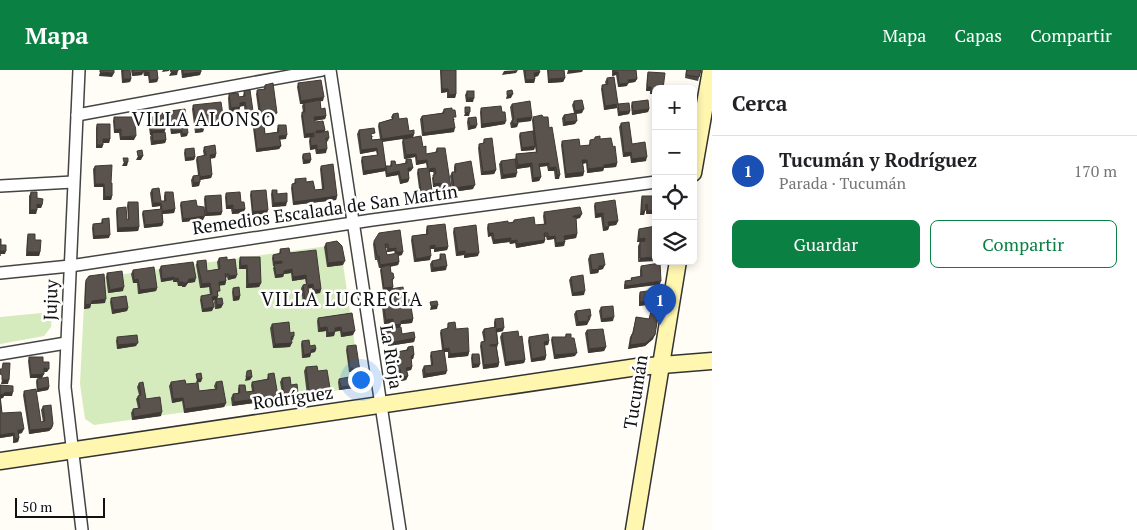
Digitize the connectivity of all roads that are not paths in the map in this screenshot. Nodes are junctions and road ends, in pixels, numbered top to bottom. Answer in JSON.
{"nodes":[{"id":1,"x":79,"y":70,"type":"edge"},
{"id":2,"x":322,"y":70,"type":"edge"},
{"id":3,"x":330,"y":70,"type":"edge"},
{"id":4,"x":711,"y":70,"type":"edge"},
{"id":5,"x":77,"y":115,"type":"junction"},
{"id":6,"x":697,"y":150,"type":"edge"},
{"id":7,"x":73,"y":182,"type":"junction"},
{"id":8,"x":652,"y":183,"type":"edge"},
{"id":9,"x":0,"y":186,"type":"edge"},
{"id":10,"x":353,"y":223,"type":"junction"},
{"id":11,"x":677,"y":265,"type":"edge"},
{"id":12,"x":70,"y":266,"type":"junction"},
{"id":13,"x":0,"y":273,"type":"edge"},
{"id":14,"x":66,"y":343,"type":"junction"},
{"id":15,"x":0,"y":354,"type":"edge"},
{"id":16,"x":712,"y":361,"type":"edge"},
{"id":17,"x":661,"y":365,"type":"junction"},
{"id":18,"x":381,"y":405,"type":"junction"},
{"id":19,"x":73,"y":451,"type":"junction"},
{"id":20,"x":0,"y":461,"type":"edge"},
{"id":21,"x":82,"y":530,"type":"edge"},
{"id":22,"x":400,"y":530,"type":"edge"},
{"id":23,"x":634,"y":530,"type":"edge"}],
"edges":[{"from":1,"to":5,"type":"street","name":"Jujuy"},
{"from":2,"to":5,"type":"street"},
{"from":3,"to":10,"type":"street","name":"La Rioja"},
{"from":4,"to":6,"type":"main road"},
{"from":5,"to":7,"type":"street","name":"Jujuy"},
{"from":7,"to":9,"type":"street"},
{"from":7,"to":12,"type":"street","name":"Jujuy"},
{"from":8,"to":10,"type":"street","name":"Remedios Escalada de San Martín"},
{"from":10,"to":12,"type":"street","name":"Remedios Escalada de San Martín"},
{"from":10,"to":18,"type":"street","name":"La Rioja"},
{"from":11,"to":17,"type":"main road","name":"Tucumán"},
{"from":12,"to":13,"type":"street","name":"Remedios Escalada de San Martín"},
{"from":12,"to":14,"type":"street","name":"Jujuy"},
{"from":14,"to":15,"type":"street"},
{"from":14,"to":19,"type":"street","name":"Jujuy"},
{"from":16,"to":17,"type":"main road","name":"Rodríguez"},
{"from":17,"to":18,"type":"main road","name":"Rodríguez"},
{"from":17,"to":23,"type":"main road","name":"Tucumán"},
{"from":18,"to":19,"type":"main road","name":"Rodríguez"},
{"from":18,"to":22,"type":"street","name":"La Rioja"},
{"from":19,"to":20,"type":"main road","name":"Rodríguez"},
{"from":19,"to":21,"type":"street","name":"Jujuy"}]}
